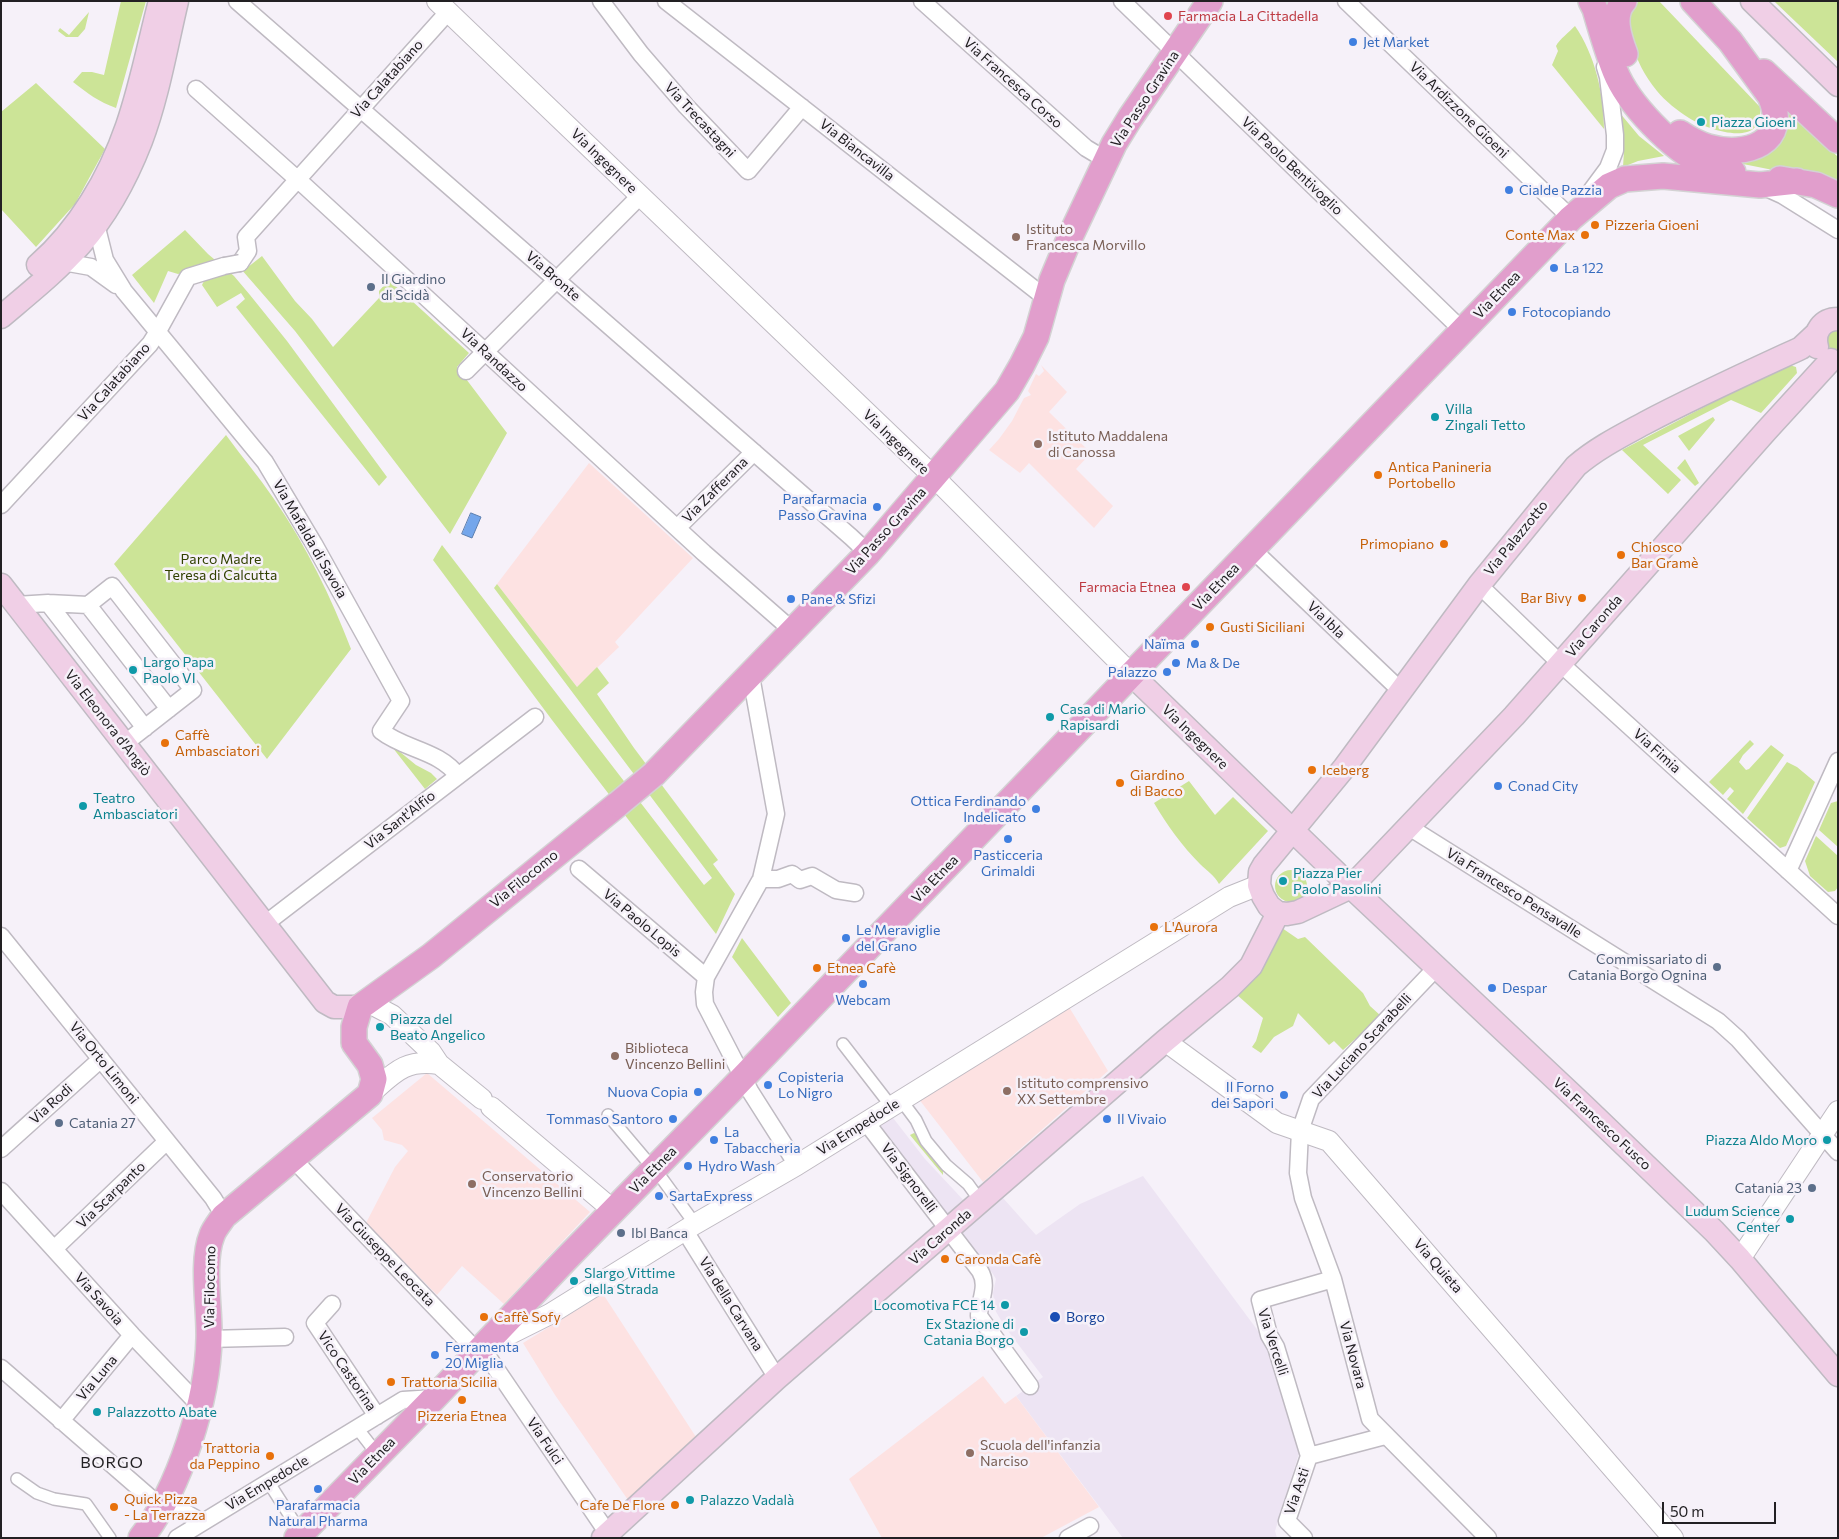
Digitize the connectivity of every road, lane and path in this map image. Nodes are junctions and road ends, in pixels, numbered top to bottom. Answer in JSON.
{"nodes":[{"id":1,"x":160,"y":1,"type":"edge"},
{"id":2,"x":177,"y":1,"type":"edge"},
{"id":3,"x":236,"y":1,"type":"edge"},
{"id":4,"x":600,"y":1,"type":"edge"},
{"id":5,"x":666,"y":1,"type":"edge"},
{"id":6,"x":922,"y":1,"type":"edge"},
{"id":7,"x":1122,"y":1,"type":"edge"},
{"id":8,"x":1210,"y":1,"type":"edge"},
{"id":9,"x":1346,"y":1,"type":"edge"},
{"id":10,"x":1624,"y":1,"type":"edge"},
{"id":11,"x":1752,"y":1,"type":"edge"},
{"id":12,"x":1691,"y":2,"type":"edge"},
{"id":13,"x":1588,"y":4,"type":"edge"},
{"id":14,"x":442,"y":6,"type":"edge"},
{"id":15,"x":1730,"y":41,"type":"junction"},
{"id":16,"x":1175,"y":52,"type":"junction"},
{"id":17,"x":1838,"y":85,"type":"edge"},
{"id":18,"x":196,"y":88,"type":"dead end"},
{"id":19,"x":802,"y":107,"type":"junction"},
{"id":20,"x":1638,"y":107,"type":"junction"},
{"id":21,"x":360,"y":109,"type":"junction"},
{"id":22,"x":1669,"y":126,"type":"junction"},
{"id":23,"x":1836,"y":139,"type":"edge"},
{"id":24,"x":1693,"y":158,"type":"junction"},
{"id":25,"x":1106,"y":160,"type":"junction"},
{"id":26,"x":297,"y":179,"type":"junction"},
{"id":27,"x":1780,"y":187,"type":"junction"},
{"id":28,"x":1837,"y":195,"type":"edge"},
{"id":29,"x":640,"y":196,"type":"junction"},
{"id":30,"x":1571,"y":218,"type":"junction"},
{"id":31,"x":96,"y":224,"type":"junction"},
{"id":32,"x":1838,"y":230,"type":"edge"},
{"id":33,"x":63,"y":262,"type":"junction"},
{"id":34,"x":557,"y":279,"type":"junction"},
{"id":35,"x":124,"y":291,"type":"junction"},
{"id":36,"x":1,"y":298,"type":"edge"},
{"id":37,"x":1047,"y":299,"type":"junction"},
{"id":38,"x":1,"y":317,"type":"edge"},
{"id":39,"x":1830,"y":321,"type":"edge"},
{"id":40,"x":1462,"y":330,"type":"junction"},
{"id":41,"x":158,"y":333,"type":"junction"},
{"id":42,"x":485,"y":352,"type":"junction"},
{"id":43,"x":1834,"y":360,"type":"edge"},
{"id":44,"x":466,"y":371,"type":"dead end"},
{"id":45,"x":754,"y":452,"type":"junction"},
{"id":46,"x":934,"y":477,"type":"junction"},
{"id":47,"x":1,"y":505,"type":"edge"},
{"id":48,"x":677,"y":528,"type":"junction"},
{"id":49,"x":1252,"y":550,"type":"junction"},
{"id":50,"x":868,"y":554,"type":"junction"},
{"id":51,"x":1479,"y":584,"type":"junction"},
{"id":52,"x":1,"y":585,"type":"edge"},
{"id":53,"x":48,"y":603,"type":"junction"},
{"id":54,"x":16,"y":605,"type":"junction"},
{"id":55,"x":88,"y":605,"type":"junction"},
{"id":56,"x":793,"y":632,"type":"junction"},
{"id":57,"x":1561,"y":664,"type":"junction"},
{"id":58,"x":1132,"y":675,"type":"junction"},
{"id":59,"x":751,"y":676,"type":"junction"},
{"id":60,"x":1400,"y":690,"type":"junction"},
{"id":61,"x":168,"y":709,"type":"junction"},
{"id":62,"x":535,"y":717,"type":"dead end"},
{"id":63,"x":145,"y":728,"type":"junction"},
{"id":64,"x":124,"y":744,"type":"junction"},
{"id":65,"x":1838,"y":761,"type":"edge"},
{"id":66,"x":458,"y":776,"type":"junction"},
{"id":67,"x":1409,"y":828,"type":"junction"},
{"id":68,"x":1293,"y":832,"type":"junction"},
{"id":69,"x":578,"y":869,"type":"dead end"},
{"id":70,"x":1788,"y":871,"type":"junction"},
{"id":71,"x":761,"y":879,"type":"junction"},
{"id":72,"x":1258,"y":885,"type":"junction"},
{"id":73,"x":1351,"y":887,"type":"junction"},
{"id":74,"x":855,"y":894,"type":"dead end"},
{"id":75,"x":1838,"y":916,"type":"edge"},
{"id":76,"x":1274,"y":922,"type":"junction"},
{"id":77,"x":265,"y":924,"type":"junction"},
{"id":78,"x":1,"y":936,"type":"edge"},
{"id":79,"x":1436,"y":968,"type":"junction"},
{"id":80,"x":706,"y":977,"type":"junction"},
{"id":81,"x":364,"y":1005,"type":"junction"},
{"id":82,"x":1165,"y":1041,"type":"junction"},
{"id":83,"x":843,"y":1044,"type":"dead end"},
{"id":84,"x":101,"y":1059,"type":"junction"},
{"id":85,"x":439,"y":1064,"type":"junction"},
{"id":86,"x":744,"y":1077,"type":"junction"},
{"id":87,"x":370,"y":1094,"type":"junction"},
{"id":88,"x":896,"y":1103,"type":"junction"},
{"id":89,"x":1838,"y":1110,"type":"edge"},
{"id":90,"x":608,"y":1115,"type":"dead end"},
{"id":91,"x":866,"y":1122,"type":"junction"},
{"id":92,"x":1300,"y":1131,"type":"junction"},
{"id":93,"x":1822,"y":1134,"type":"junction"},
{"id":94,"x":167,"y":1141,"type":"junction"},
{"id":95,"x":1,"y":1149,"type":"edge"},
{"id":96,"x":1838,"y":1152,"type":"edge"},
{"id":97,"x":292,"y":1158,"type":"junction"},
{"id":98,"x":797,"y":1164,"type":"junction"},
{"id":99,"x":654,"y":1169,"type":"junction"},
{"id":100,"x":1,"y":1192,"type":"edge"},
{"id":101,"x":981,"y":1202,"type":"junction"},
{"id":102,"x":613,"y":1210,"type":"junction"},
{"id":103,"x":224,"y":1216,"type":"junction"},
{"id":104,"x":690,"y":1227,"type":"junction"},
{"id":105,"x":948,"y":1230,"type":"junction"},
{"id":106,"x":54,"y":1249,"type":"junction"},
{"id":107,"x":1740,"y":1259,"type":"junction"},
{"id":108,"x":1333,"y":1279,"type":"junction"},
{"id":109,"x":332,"y":1304,"type":"dead end"},
{"id":110,"x":132,"y":1335,"type":"junction"},
{"id":111,"x":285,"y":1337,"type":"dead end"},
{"id":112,"x":209,"y":1338,"type":"junction"},
{"id":113,"x":482,"y":1348,"type":"junction"},
{"id":114,"x":4,"y":1374,"type":"edge"},
{"id":115,"x":1838,"y":1375,"type":"edge"},
{"id":116,"x":778,"y":1378,"type":"junction"},
{"id":117,"x":1030,"y":1386,"type":"dead end"},
{"id":118,"x":434,"y":1398,"type":"junction"},
{"id":119,"x":199,"y":1405,"type":"junction"},
{"id":120,"x":377,"y":1416,"type":"junction"},
{"id":121,"x":61,"y":1421,"type":"junction"},
{"id":122,"x":357,"y":1428,"type":"junction"},
{"id":123,"x":1385,"y":1436,"type":"junction"},
{"id":124,"x":378,"y":1455,"type":"junction"},
{"id":125,"x":1308,"y":1456,"type":"junction"},
{"id":126,"x":17,"y":1479,"type":"dead end"},
{"id":127,"x":269,"y":1483,"type":"junction"},
{"id":128,"x":166,"y":1499,"type":"junction"},
{"id":129,"x":202,"y":1522,"type":"junction"},
{"id":130,"x":1090,"y":1526,"type":"dead end"},
{"id":131,"x":299,"y":1536,"type":"edge"},
{"id":132,"x":607,"y":1536,"type":"edge"},
{"id":133,"x":110,"y":1538,"type":"edge"},
{"id":134,"x":141,"y":1538,"type":"edge"},
{"id":135,"x":177,"y":1538,"type":"edge"},
{"id":136,"x":1068,"y":1538,"type":"edge"},
{"id":137,"x":1304,"y":1538,"type":"edge"},
{"id":138,"x":1488,"y":1538,"type":"edge"},
{"id":139,"x":1673,"y":1538,"type":"edge"}],
"edges":[{"from":1,"to":36,"type":"main road"},
{"from":2,"to":31,"type":"main road"},
{"from":3,"to":21,"type":"street","name":"Via Bronte"},
{"from":4,"to":19,"type":"street","name":"Via Trecastagni"},
{"from":5,"to":19,"type":"street","name":"Via Biancavilla"},
{"from":6,"to":25,"type":"street","name":"Via Francesca Corso"},
{"from":7,"to":16,"type":"street","name":"Via Paolo Bentivoglio"},
{"from":8,"to":16,"type":"main road","name":"Via Passo Gravina"},
{"from":9,"to":30,"type":"street","name":"Via Ardizzone Gioeni"},
{"from":10,"to":22,"type":"main road"},
{"from":11,"to":17,"type":"main road"},
{"from":12,"to":15,"type":"main road"},
{"from":13,"to":20,"type":"main road"},
{"from":13,"to":30,"type":"street"},
{"from":14,"to":21,"type":"street","name":"Via Calatabiano"},
{"from":14,"to":29,"type":"street","name":"Via Ingegnere"},
{"from":15,"to":22,"type":"main road"},
{"from":15,"to":23,"type":"main road"},
{"from":16,"to":25,"type":"main road","name":"Via Passo Gravina"},
{"from":16,"to":40,"type":"street","name":"Via Paolo Bentivoglio"},
{"from":18,"to":26,"type":"street","name":"Via Randazzo"},
{"from":19,"to":37,"type":"street","name":"Via Biancavilla"},
{"from":20,"to":22,"type":"main road"},
{"from":20,"to":24,"type":"main road"},
{"from":21,"to":26,"type":"street","name":"Via Calatabiano"},
{"from":21,"to":34,"type":"street","name":"Via Bronte"},
{"from":22,"to":24,"type":"main road"},
{"from":24,"to":27,"type":"main road"},
{"from":25,"to":37,"type":"main road","name":"Via Passo Gravina"},
{"from":26,"to":41,"type":"street","name":"Via Calatabiano"},
{"from":26,"to":42,"type":"street","name":"Via Randazzo"},
{"from":27,"to":28,"type":"main road"},
{"from":27,"to":30,"type":"main road","name":"Via Etnea"},
{"from":27,"to":32,"type":"street"},
{"from":29,"to":34,"type":"street"},
{"from":29,"to":46,"type":"street","name":"Via Ingegnere"},
{"from":30,"to":40,"type":"main road","name":"Via Etnea"},
{"from":31,"to":33,"type":"main road"},
{"from":31,"to":35,"type":"street"},
{"from":33,"to":35,"type":"street"},
{"from":33,"to":38,"type":"main road"},
{"from":34,"to":42,"type":"street"},
{"from":34,"to":45,"type":"street","name":"Via Bronte"},
{"from":35,"to":41,"type":"street","name":"Via Mafalda di Savoia"},
{"from":37,"to":46,"type":"main road","name":"Via Passo Gravina"},
{"from":39,"to":43,"type":"main road"},
{"from":39,"to":51,"type":"main road","name":"Via Palazzotto"},
{"from":40,"to":49,"type":"main road","name":"Via Etnea"},
{"from":41,"to":47,"type":"street","name":"Via Calatabiano"},
{"from":41,"to":66,"type":"street","name":"Via Mafalda di Savoia"},
{"from":42,"to":44,"type":"street"},
{"from":42,"to":48,"type":"street","name":"Via Randazzo"},
{"from":43,"to":57,"type":"main road","name":"Via Caronda"},
{"from":45,"to":48,"type":"street","name":"Via Zafferana"},
{"from":45,"to":50,"type":"street","name":"Via Bronte"},
{"from":46,"to":50,"type":"main road","name":"Via Passo Gravina"},
{"from":46,"to":58,"type":"street","name":"Via Ingegnere"},
{"from":48,"to":56,"type":"street","name":"Via Randazzo"},
{"from":49,"to":58,"type":"main road","name":"Via Etnea"},
{"from":49,"to":60,"type":"street","name":"Via Ibla"},
{"from":50,"to":56,"type":"main road","name":"Via Passo Gravina"},
{"from":51,"to":57,"type":"street","name":"Via Fimia"},
{"from":51,"to":60,"type":"main road","name":"Via Palazzotto"},
{"from":52,"to":54,"type":"main road","name":"Via Eleonora d'Angiò"},
{"from":53,"to":54,"type":"street"},
{"from":53,"to":55,"type":"street"},
{"from":53,"to":63,"type":"street"},
{"from":54,"to":64,"type":"main road","name":"Via Eleonora d'Angiò"},
{"from":55,"to":61,"type":"street"},
{"from":55,"to":61,"type":"street"},
{"from":56,"to":59,"type":"main road","name":"Via Passo Gravina"},
{"from":57,"to":67,"type":"main road","name":"Via Caronda"},
{"from":57,"to":70,"type":"street","name":"Via Fimia"},
{"from":58,"to":68,"type":"main road","name":"Via Ingegnere"},
{"from":58,"to":86,"type":"main road","name":"Via Etnea"},
{"from":59,"to":71,"type":"street"},
{"from":59,"to":81,"type":"main road","name":"Via Filocomo","bridge":true},
{"from":60,"to":68,"type":"main road","name":"Via Palazzotto"},
{"from":61,"to":63,"type":"street"},
{"from":62,"to":66,"type":"street","name":"Via Sant'Alfio"},
{"from":63,"to":64,"type":"street"},
{"from":64,"to":77,"type":"main road","name":"Via Eleonora d'Angiò"},
{"from":65,"to":70,"type":"street"},
{"from":66,"to":77,"type":"street","name":"Via Sant'Alfio"},
{"from":67,"to":73,"type":"main road","name":"Via Caronda"},
{"from":67,"to":93,"type":"street","name":"Via Francesco Pensavalle"},
{"from":68,"to":72,"type":"main road","name":"Via Palazzotto"},
{"from":68,"to":73,"type":"main road","name":"Via Ingegnere"},
{"from":69,"to":80,"type":"street","name":"Via Paolo Lopis"},
{"from":70,"to":75,"type":"street","name":"Via Fimia"},
{"from":71,"to":74,"type":"street"},
{"from":71,"to":80,"type":"street"},
{"from":72,"to":76,"type":"main road"},
{"from":72,"to":88,"type":"street","name":"Via Empedocle"},
{"from":73,"to":76,"type":"main road"},
{"from":73,"to":79,"type":"main road","name":"Via Francesco Fusco"},
{"from":76,"to":82,"type":"main road","name":"Via Caronda"},
{"from":77,"to":81,"type":"main road","name":"Via Eleonora d'Angiò"},
{"from":78,"to":84,"type":"street","name":"Via Orto Limoni"},
{"from":79,"to":92,"type":"street","name":"Via Luciano Scarabelli"},
{"from":79,"to":107,"type":"main road","name":"Via Francesco Fusco"},
{"from":80,"to":86,"type":"street"},
{"from":81,"to":85,"type":"street"},
{"from":81,"to":87,"type":"main road"},
{"from":82,"to":92,"type":"street","name":"Via Quieta"},
{"from":82,"to":101,"type":"main road","name":"Via Caronda"},
{"from":83,"to":88,"type":"street"},
{"from":84,"to":94,"type":"street","name":"Via Orto Limoni"},
{"from":84,"to":95,"type":"street","name":"Via Rodi"},
{"from":85,"to":87,"type":"street"},
{"from":85,"to":102,"type":"street"},
{"from":86,"to":98,"type":"street"},
{"from":86,"to":99,"type":"main road","name":"Via Etnea"},
{"from":87,"to":97,"type":"main road","name":"Via Filocomo"},
{"from":88,"to":91,"type":"street","name":"Via Empedocle"},
{"from":88,"to":101,"type":"street"},
{"from":89,"to":93,"type":"street"},
{"from":90,"to":99,"type":"street"},
{"from":91,"to":98,"type":"street","name":"Via Empedocle"},
{"from":91,"to":105,"type":"street","name":"Via Signorelli"},
{"from":92,"to":108,"type":"street","name":"Via Novara"},
{"from":92,"to":139,"type":"street","name":"Via Quieta"},
{"from":93,"to":96,"type":"street","name":"Via Francesco Pensavalle"},
{"from":93,"to":107,"type":"street"},
{"from":94,"to":103,"type":"street","name":"Via Orto Limoni"},
{"from":94,"to":106,"type":"street","name":"Via Scarpanto"},
{"from":97,"to":103,"type":"main road","name":"Via Filocomo"},
{"from":97,"to":113,"type":"street","name":"Via Giuseppe Leocata"},
{"from":98,"to":104,"type":"street","name":"Via Empedocle"},
{"from":99,"to":102,"type":"main road","name":"Via Etnea"},
{"from":99,"to":104,"type":"street"},
{"from":100,"to":106,"type":"street","name":"Via Savoia"},
{"from":101,"to":105,"type":"main road","name":"Via Caronda"},
{"from":102,"to":113,"type":"main road","name":"Via Etnea"},
{"from":103,"to":112,"type":"main road","name":"Via Filocomo"},
{"from":104,"to":113,"type":"street","name":"Via Empedocle"},
{"from":104,"to":116,"type":"street","name":"Via della Carvana"},
{"from":105,"to":116,"type":"main road","name":"Via Caronda"},
{"from":105,"to":117,"type":"street","name":"Via Signorelli"},
{"from":106,"to":110,"type":"street","name":"Via Savoia"},
{"from":107,"to":115,"type":"main road","name":"Via Francesco Fusco"},
{"from":108,"to":123,"type":"street","name":"Via Novara"},
{"from":108,"to":125,"type":"street","name":"Via Vercelli"},
{"from":109,"to":120,"type":"street","name":"Vico Castorina"},
{"from":110,"to":119,"type":"street","name":"Via Savoia"},
{"from":110,"to":121,"type":"street","name":"Via Luna"},
{"from":111,"to":112,"type":"street"},
{"from":112,"to":119,"type":"main road","name":"Via Filocomo"},
{"from":113,"to":118,"type":"main road","name":"Via Etnea"},
{"from":113,"to":132,"type":"street","name":"Via Fulci"},
{"from":114,"to":121,"type":"street"},
{"from":116,"to":132,"type":"main road","name":"Via Caronda"},
{"from":118,"to":120,"type":"street","name":"Via Empedocle"},
{"from":118,"to":124,"type":"main road","name":"Via Etnea"},
{"from":119,"to":128,"type":"main road","name":"Via Filocomo"},
{"from":120,"to":122,"type":"street","name":"Via Empedocle"},
{"from":121,"to":128,"type":"street"},
{"from":122,"to":124,"type":"street"},
{"from":122,"to":127,"type":"street","name":"Via Empedocle"},
{"from":123,"to":125,"type":"street","name":"Via Asti"},
{"from":123,"to":138,"type":"street","name":"Via Novara"},
{"from":124,"to":131,"type":"main road","name":"Via Etnea"},
{"from":125,"to":137,"type":"street","name":"Via Asti"},
{"from":126,"to":133,"type":"street"},
{"from":127,"to":129,"type":"street","name":"Via Empedocle"},
{"from":127,"to":131,"type":"street"},
{"from":128,"to":129,"type":"street"},
{"from":128,"to":134,"type":"main road","name":"Via Filocomo"},
{"from":129,"to":135,"type":"street","name":"Via Empedocle"},
{"from":130,"to":136,"type":"street"}]}
